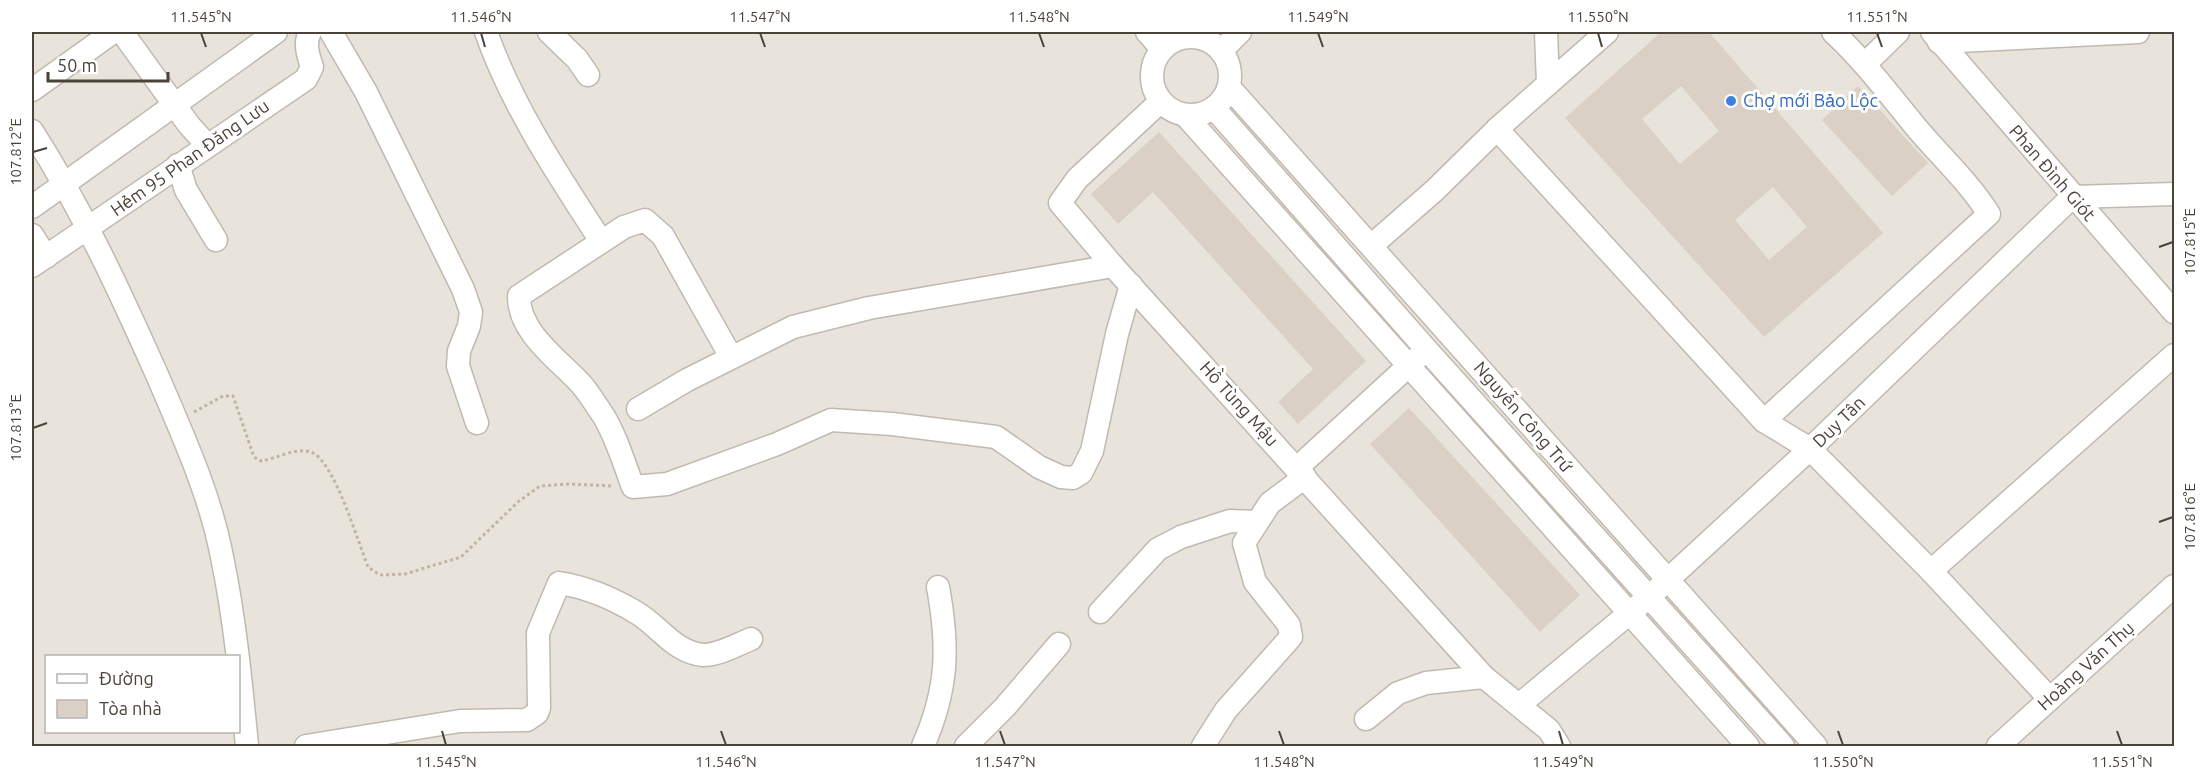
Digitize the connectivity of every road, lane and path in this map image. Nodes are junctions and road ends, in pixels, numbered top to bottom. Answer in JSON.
{"nodes":[{"id":1,"x":122,"y":32,"type":"edge"},
{"id":2,"x":276,"y":32,"type":"edge"},
{"id":3,"x":310,"y":32,"type":"edge"},
{"id":4,"x":331,"y":32,"type":"edge"},
{"id":5,"x":486,"y":32,"type":"edge"},
{"id":6,"x":549,"y":32,"type":"edge"},
{"id":7,"x":1147,"y":32,"type":"edge"},
{"id":8,"x":1240,"y":32,"type":"edge"},
{"id":9,"x":1546,"y":32,"type":"edge"},
{"id":10,"x":1607,"y":32,"type":"edge"},
{"id":11,"x":1833,"y":32,"type":"edge"},
{"id":12,"x":1898,"y":32,"type":"edge"},
{"id":13,"x":2138,"y":32,"type":"edge"},
{"id":14,"x":101,"y":35,"type":"edge"},
{"id":15,"x":1935,"y":37,"type":"edge"},
{"id":16,"x":1174,"y":40,"type":"edge"},
{"id":17,"x":1221,"y":51,"type":"junction"},
{"id":18,"x":1866,"y":63,"type":"junction"},
{"id":19,"x":588,"y":75,"type":"dead end"},
{"id":20,"x":1548,"y":84,"type":"junction"},
{"id":21,"x":1229,"y":87,"type":"junction"},
{"id":22,"x":32,"y":90,"type":"edge"},
{"id":23,"x":1161,"y":101,"type":"junction"},
{"id":24,"x":175,"y":105,"type":"junction"},
{"id":25,"x":1214,"y":108,"type":"junction"},
{"id":26,"x":1185,"y":115,"type":"junction"},
{"id":27,"x":1497,"y":129,"type":"junction"},
{"id":28,"x":32,"y":130,"type":"edge"},
{"id":29,"x":207,"y":146,"type":"junction"},
{"id":30,"x":178,"y":165,"type":"junction"},
{"id":31,"x":66,"y":184,"type":"junction"},
{"id":32,"x":2175,"y":194,"type":"edge"},
{"id":33,"x":2072,"y":197,"type":"junction"},
{"id":34,"x":32,"y":207,"type":"edge"},
{"id":35,"x":89,"y":228,"type":"junction"},
{"id":36,"x":32,"y":236,"type":"edge"},
{"id":37,"x":216,"y":240,"type":"dead end"},
{"id":38,"x":601,"y":241,"type":"junction"},
{"id":39,"x":1371,"y":246,"type":"junction"},
{"id":40,"x":39,"y":261,"type":"edge"},
{"id":41,"x":1113,"y":266,"type":"junction"},
{"id":42,"x":1131,"y":285,"type":"junction"},
{"id":43,"x":2175,"y":312,"type":"edge"},
{"id":44,"x":1446,"y":329,"type":"junction"},
{"id":45,"x":1426,"y":349,"type":"junction"},
{"id":46,"x":2175,"y":355,"type":"edge"},
{"id":47,"x":731,"y":357,"type":"junction"},
{"id":48,"x":1407,"y":367,"type":"junction"},
{"id":49,"x":638,"y":409,"type":"dead end"},
{"id":50,"x":175,"y":418,"type":"junction"},
{"id":51,"x":1764,"y":421,"type":"junction"},
{"id":52,"x":477,"y":423,"type":"dead end"},
{"id":53,"x":1810,"y":449,"type":"junction"},
{"id":54,"x":1301,"y":472,"type":"junction"},
{"id":55,"x":633,"y":487,"type":"junction"},
{"id":56,"x":1257,"y":522,"type":"junction"},
{"id":57,"x":1931,"y":570,"type":"junction"},
{"id":58,"x":1667,"y":580,"type":"junction"},
{"id":59,"x":2175,"y":586,"type":"edge"},
{"id":60,"x":938,"y":587,"type":"dead end"},
{"id":61,"x":1648,"y":598,"type":"junction"},
{"id":62,"x":1100,"y":612,"type":"dead end"},
{"id":63,"x":1628,"y":614,"type":"junction"},
{"id":64,"x":751,"y":639,"type":"dead end"},
{"id":65,"x":1059,"y":644,"type":"dead end"},
{"id":66,"x":239,"y":655,"type":"edge"},
{"id":67,"x":240,"y":670,"type":"edge"},
{"id":68,"x":1484,"y":677,"type":"junction"},
{"id":69,"x":2050,"y":699,"type":"junction"},
{"id":70,"x":1519,"y":705,"type":"junction"},
{"id":71,"x":1366,"y":719,"type":"dead end"},
{"id":72,"x":247,"y":747,"type":"edge"},
{"id":73,"x":306,"y":747,"type":"edge"},
{"id":74,"x":923,"y":747,"type":"edge"},
{"id":75,"x":966,"y":747,"type":"edge"},
{"id":76,"x":1203,"y":747,"type":"edge"},
{"id":77,"x":1560,"y":747,"type":"edge"},
{"id":78,"x":1748,"y":747,"type":"edge"},
{"id":79,"x":1783,"y":747,"type":"edge"},
{"id":80,"x":1816,"y":747,"type":"edge"},
{"id":81,"x":1998,"y":747,"type":"edge"}],
"edges":[{"from":1,"to":24,"type":"street"},
{"from":2,"to":24,"type":"street"},
{"from":3,"to":29,"type":"street","name":"Hẻm 95 Phan Đăng Lưu"},
{"from":4,"to":52,"type":"street"},
{"from":5,"to":38,"type":"street"},
{"from":6,"to":19,"type":"street"},
{"from":7,"to":16,"type":"street"},
{"from":8,"to":17,"type":"street"},
{"from":9,"to":20,"type":"street"},
{"from":10,"to":20,"type":"street"},
{"from":11,"to":18,"type":"street"},
{"from":12,"to":18,"type":"street"},
{"from":13,"to":15,"type":"street"},
{"from":14,"to":22,"type":"street"},
{"from":15,"to":33,"type":"street","name":"Phan Đình Giót"},
{"from":16,"to":17,"type":"street"},
{"from":16,"to":23,"type":"street"},
{"from":17,"to":21,"type":"street"},
{"from":18,"to":51,"type":"street"},
{"from":20,"to":27,"type":"street"},
{"from":21,"to":25,"type":"street"},
{"from":21,"to":39,"type":"street","name":"Nguyễn Công Trứ"},
{"from":23,"to":26,"type":"street"},
{"from":23,"to":41,"type":"street","name":"Hồ Tùng Mậu"},
{"from":24,"to":29,"type":"street"},
{"from":24,"to":31,"type":"street"},
{"from":25,"to":26,"type":"street"},
{"from":25,"to":45,"type":"street","name":"Nguyễn Công Trứ"},
{"from":26,"to":48,"type":"street"},
{"from":27,"to":39,"type":"street"},
{"from":27,"to":51,"type":"street"},
{"from":28,"to":31,"type":"street"},
{"from":29,"to":30,"type":"street","name":"Hẻm 95 Phan Đăng Lưu"},
{"from":30,"to":35,"type":"street","name":"Hẻm 95 Phan Đăng Lưu"},
{"from":30,"to":37,"type":"street"},
{"from":31,"to":34,"type":"street"},
{"from":31,"to":35,"type":"street"},
{"from":32,"to":33,"type":"street"},
{"from":33,"to":43,"type":"street","name":"Phan Đình Giót"},
{"from":33,"to":53,"type":"street","name":"Duy Tân"},
{"from":35,"to":40,"type":"street","name":"Hẻm 95 Phan Đăng Lưu"},
{"from":35,"to":50,"type":"street"},
{"from":36,"to":40,"type":"street"},
{"from":38,"to":47,"type":"street"},
{"from":38,"to":55,"type":"street"},
{"from":39,"to":44,"type":"street","name":"Nguyễn Công Trứ"},
{"from":41,"to":42,"type":"street","name":"Hồ Tùng Mậu"},
{"from":41,"to":47,"type":"street"},
{"from":42,"to":54,"type":"street","name":"Hồ Tùng Mậu"},
{"from":42,"to":55,"type":"street"},
{"from":44,"to":45,"type":"street"},
{"from":44,"to":58,"type":"street","name":"Nguyễn Công Trứ"},
{"from":45,"to":48,"type":"street"},
{"from":45,"to":61,"type":"street","name":"Nguyễn Công Trứ"},
{"from":46,"to":57,"type":"street"},
{"from":47,"to":49,"type":"street"},
{"from":48,"to":54,"type":"street"},
{"from":48,"to":63,"type":"street"},
{"from":50,"to":55,"type":"path"},
{"from":50,"to":66,"type":"street"},
{"from":51,"to":53,"type":"street"},
{"from":53,"to":57,"type":"street"},
{"from":53,"to":58,"type":"street","name":"Duy Tân"},
{"from":54,"to":56,"type":"street"},
{"from":54,"to":68,"type":"street","name":"Hồ Tùng Mậu"},
{"from":56,"to":62,"type":"street"},
{"from":56,"to":76,"type":"street"},
{"from":57,"to":69,"type":"street"},
{"from":58,"to":61,"type":"street","name":"Duy Tân"},
{"from":58,"to":80,"type":"street","name":"Nguyễn Công Trứ"},
{"from":59,"to":69,"type":"street","name":"Hoàng Văn Thụ"},
{"from":60,"to":74,"type":"street"},
{"from":61,"to":63,"type":"street","name":"Duy Tân"},
{"from":61,"to":79,"type":"street","name":"Nguyễn Công Trứ"},
{"from":63,"to":70,"type":"street","name":"Duy Tân"},
{"from":63,"to":78,"type":"street"},
{"from":64,"to":73,"type":"street"},
{"from":65,"to":75,"type":"street"},
{"from":67,"to":72,"type":"street"},
{"from":68,"to":70,"type":"street","name":"Hồ Tùng Mậu"},
{"from":68,"to":71,"type":"street"},
{"from":69,"to":81,"type":"street","name":"Hoàng Văn Thụ"},
{"from":70,"to":77,"type":"street","name":"Hồ Tùng Mậu"}]}
